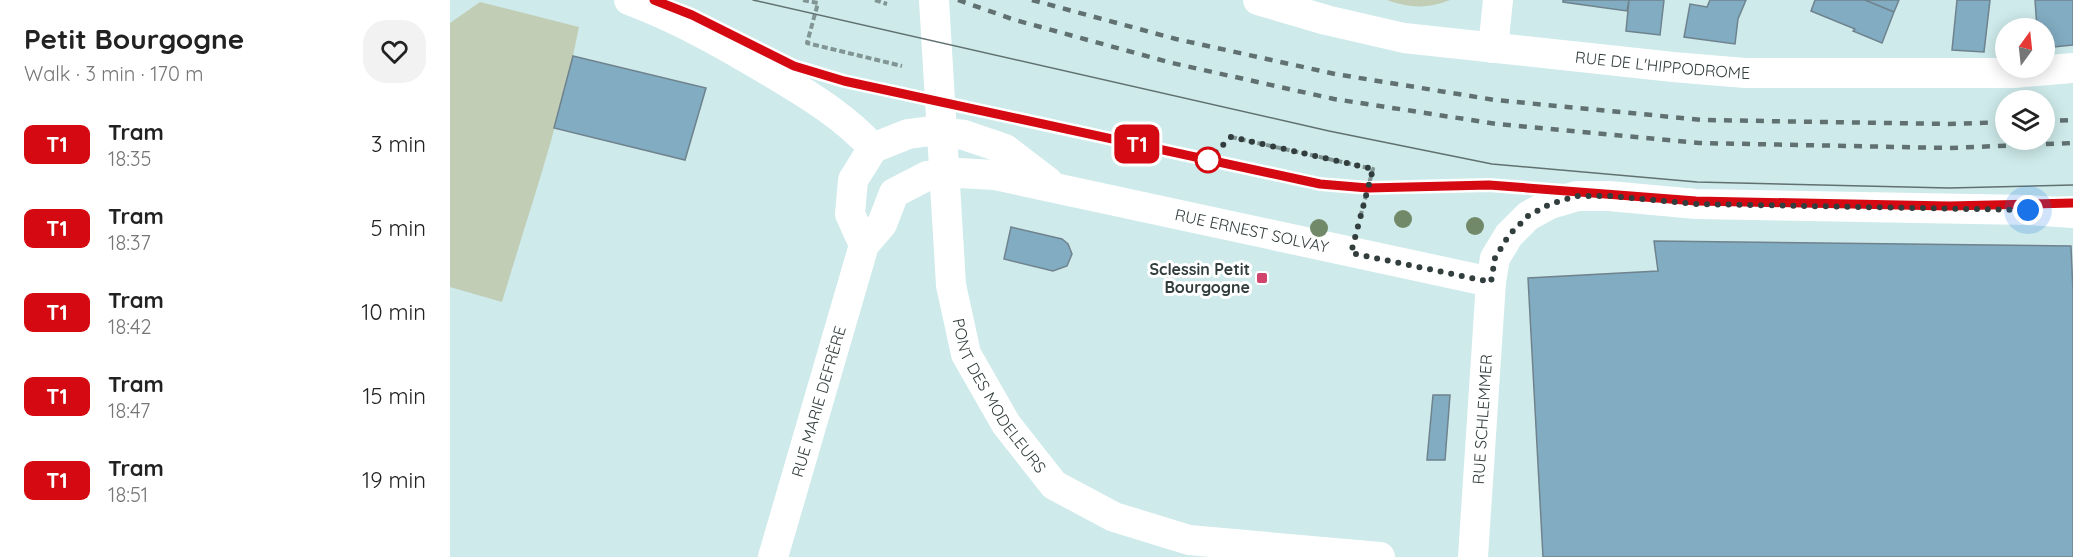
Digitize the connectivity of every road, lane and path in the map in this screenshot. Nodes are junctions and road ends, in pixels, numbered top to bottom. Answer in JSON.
{"nodes":[{"id":1,"x":629,"y":0,"type":"edge"},
{"id":2,"x":802,"y":0,"type":"edge"},
{"id":3,"x":875,"y":0,"type":"edge"},
{"id":4,"x":933,"y":0,"type":"edge"},
{"id":5,"x":1258,"y":0,"type":"edge"},
{"id":6,"x":1498,"y":0,"type":"edge"},
{"id":7,"x":887,"y":4,"type":"dead end"},
{"id":8,"x":1494,"y":48,"type":"junction"},
{"id":9,"x":907,"y":67,"type":"dead end"},
{"id":10,"x":2073,"y":68,"type":"edge"},
{"id":11,"x":1231,"y":137,"type":"dead end"},
{"id":12,"x":873,"y":148,"type":"junction"},
{"id":13,"x":1055,"y":188,"type":"junction"},
{"id":14,"x":894,"y":193,"type":"joint"},
{"id":15,"x":2073,"y":213,"type":"edge"},
{"id":16,"x":864,"y":245,"type":"junction"},
{"id":17,"x":1351,"y":253,"type":"junction"},
{"id":18,"x":1491,"y":282,"type":"junction"},
{"id":19,"x":773,"y":557,"type":"edge"},
{"id":20,"x":1380,"y":557,"type":"edge"},
{"id":21,"x":1473,"y":557,"type":"edge"}],
"edges":[{"from":1,"to":12,"type":"street"},
{"from":2,"to":9,"type":"path"},
{"from":3,"to":7,"type":"path"},
{"from":4,"to":20,"type":"street","name":"PONT DES MODELEURS"},
{"from":5,"to":8,"type":"street","name":"RUE DE L'HIPPODROME"},
{"from":6,"to":8,"type":"street"},
{"from":8,"to":10,"type":"street","name":"RUE DE L'HIPPODROME"},
{"from":11,"to":17,"type":"path"},
{"from":12,"to":13,"type":"street"},
{"from":12,"to":16,"type":"street"},
{"from":13,"to":14,"type":"street","name":"RUE ERNEST SOLVAY"},
{"from":13,"to":17,"type":"street","name":"RUE ERNEST SOLVAY"},
{"from":14,"to":16,"type":"street","name":"RUE MARIE DEFRÈRE"},
{"from":15,"to":18,"type":"street"},
{"from":16,"to":19,"type":"street","name":"RUE MARIE DEFRÈRE"},
{"from":17,"to":18,"type":"street","name":"RUE ERNEST SOLVAY"},
{"from":18,"to":21,"type":"street","name":"RUE SCHLEMMER"}]}
